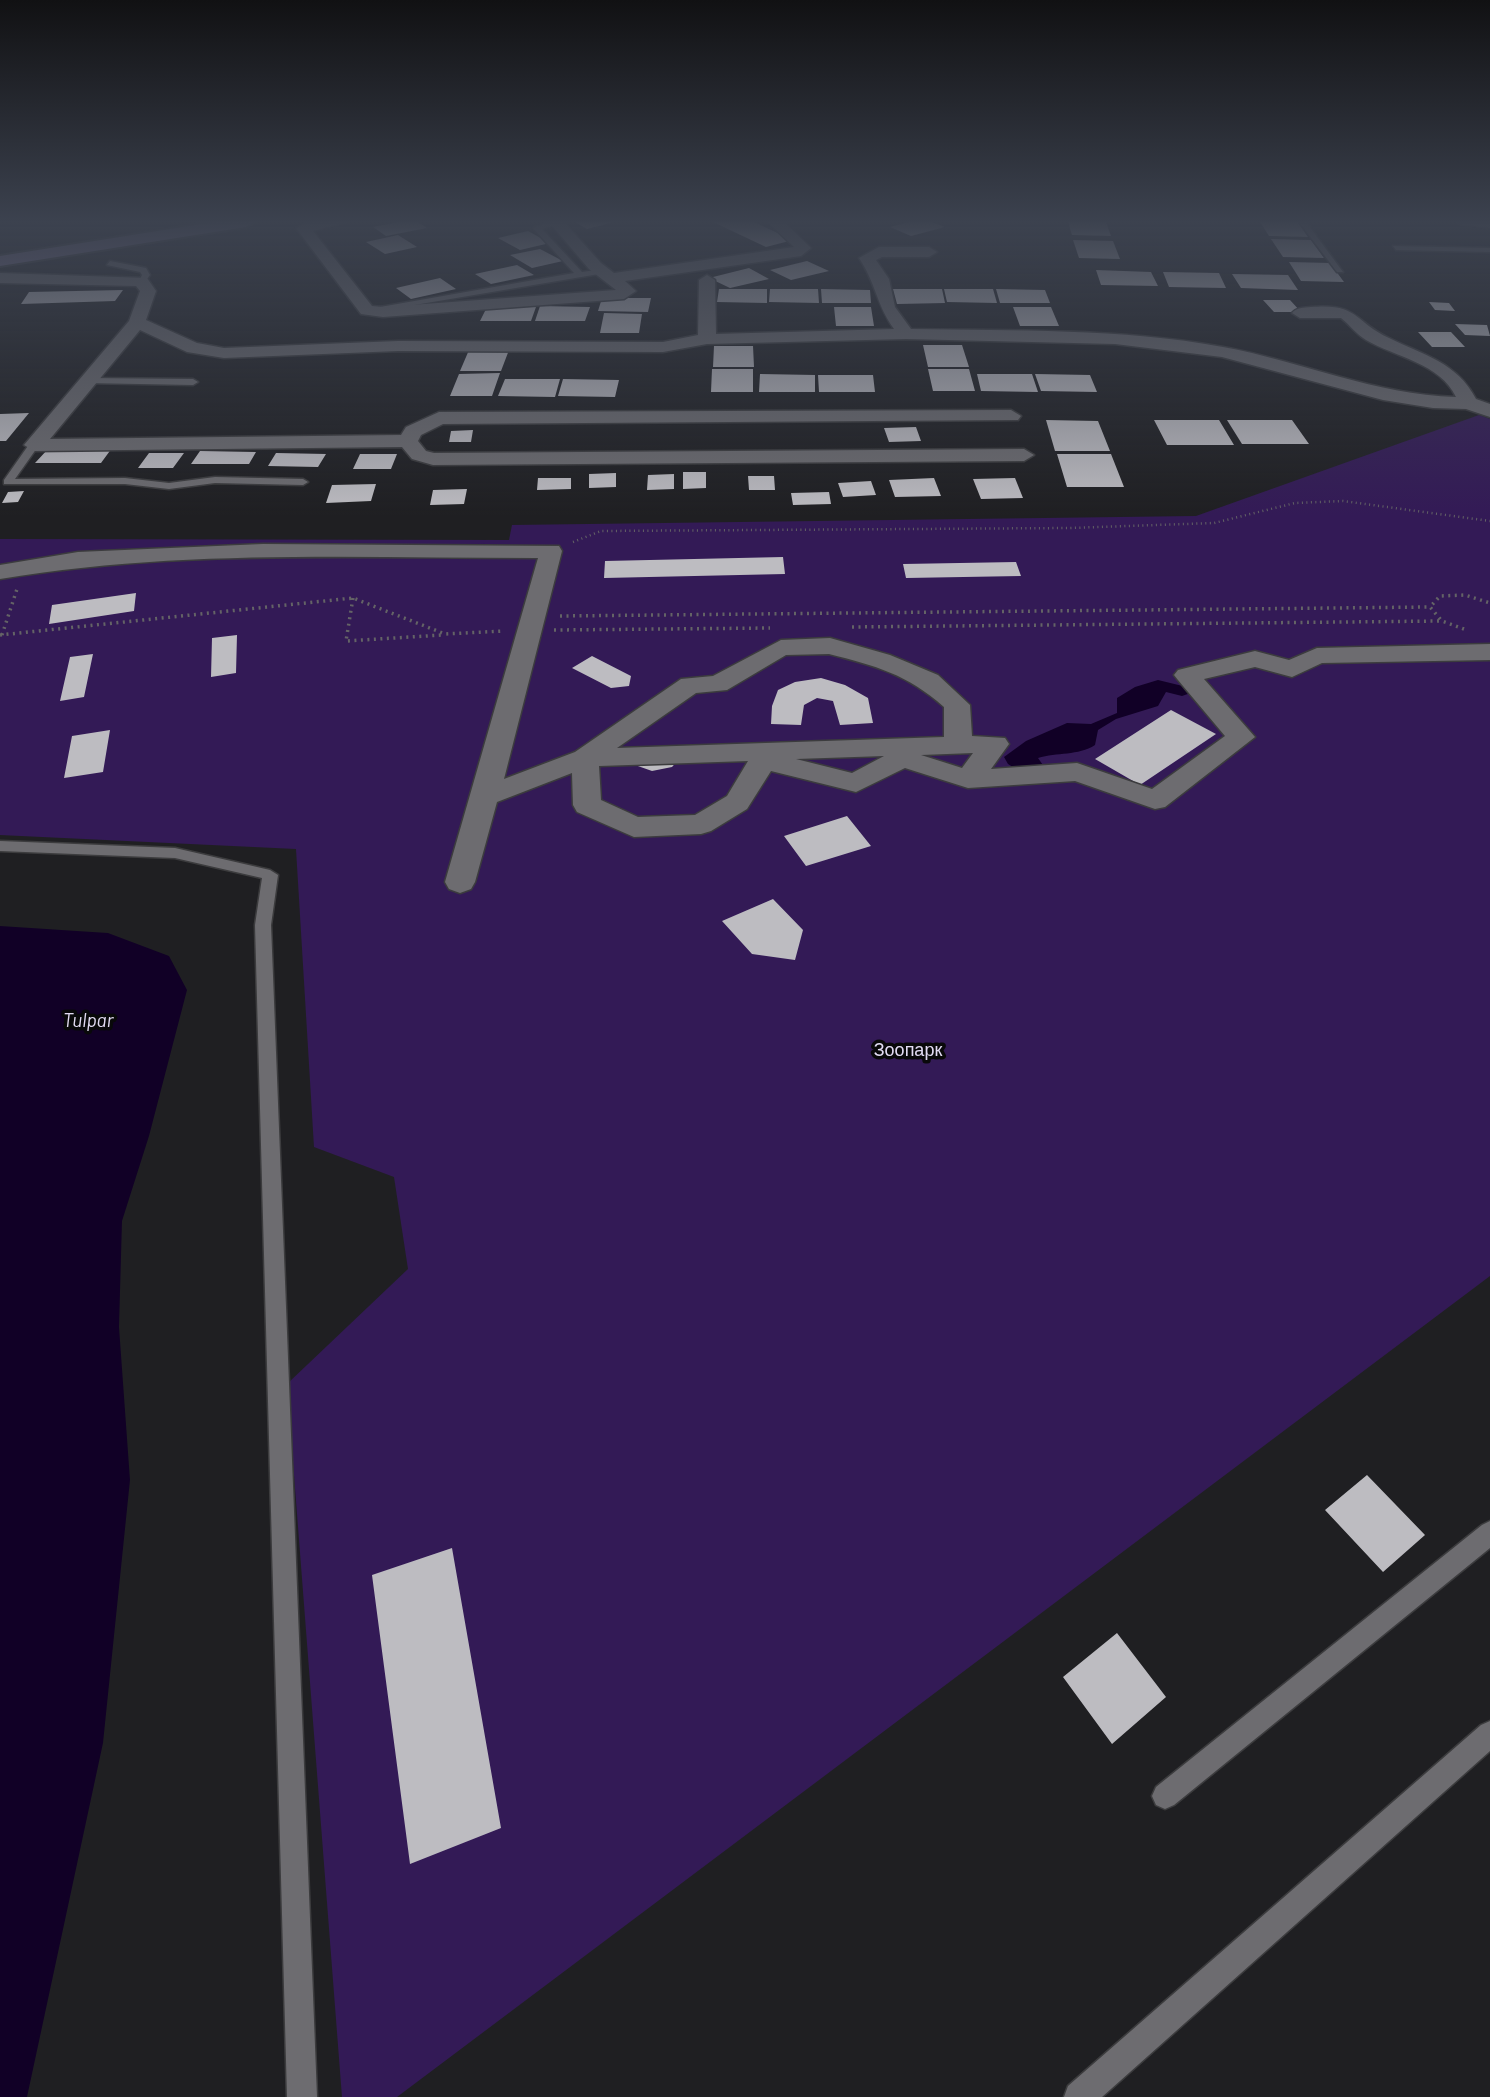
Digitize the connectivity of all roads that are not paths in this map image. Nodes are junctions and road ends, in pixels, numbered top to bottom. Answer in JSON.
{"nodes":[{"id":1,"x":707,"y":320,"type":"edge"},
{"id":2,"x":896,"y":320,"type":"edge"},
{"id":3,"x":1354,"y":320,"type":"edge"},
{"id":4,"x":137,"y":322,"type":"joint"},
{"id":5,"x":906,"y":334,"type":"junction"},
{"id":6,"x":707,"y":339,"type":"junction"},
{"id":7,"x":88,"y":381,"type":"junction"},
{"id":8,"x":192,"y":382,"type":"dead end"},
{"id":9,"x":1468,"y":403,"type":"junction"},
{"id":10,"x":1490,"y":411,"type":"edge"},
{"id":11,"x":1011,"y":416,"type":"dead end"},
{"id":12,"x":408,"y":441,"type":"junction"},
{"id":13,"x":34,"y":445,"type":"junction"},
{"id":14,"x":1024,"y":455,"type":"dead end"},
{"id":15,"x":303,"y":482,"type":"dead end"},
{"id":16,"x":0,"y":572,"type":"edge"},
{"id":17,"x":1490,"y":652,"type":"edge"},
{"id":18,"x":956,"y":745,"type":"junction"},
{"id":19,"x":585,"y":758,"type":"junction"},
{"id":20,"x":968,"y":779,"type":"junction"},
{"id":21,"x":484,"y":797,"type":"junction"},
{"id":22,"x":0,"y":846,"type":"edge"},
{"id":23,"x":460,"y":882,"type":"dead end"},
{"id":24,"x":1490,"y":1533,"type":"edge"},
{"id":25,"x":1490,"y":1734,"type":"edge"},
{"id":26,"x":1165,"y":1796,"type":"dead end"},
{"id":27,"x":302,"y":2097,"type":"edge"},
{"id":28,"x":1079,"y":2097,"type":"edge"}],
"edges":[{"from":1,"to":6,"type":"street"},
{"from":2,"to":5,"type":"street"},
{"from":3,"to":9,"type":"street"},
{"from":4,"to":6,"type":"street"},
{"from":4,"to":7,"type":"street"},
{"from":5,"to":6,"type":"street"},
{"from":5,"to":9,"type":"street"},
{"from":7,"to":8,"type":"lane"},
{"from":7,"to":13,"type":"street"},
{"from":9,"to":10,"type":"street"},
{"from":11,"to":12,"type":"street"},
{"from":12,"to":13,"type":"street"},
{"from":12,"to":14,"type":"street"},
{"from":13,"to":15,"type":"lane"},
{"from":16,"to":21,"type":"street"},
{"from":17,"to":20,"type":"street"},
{"from":18,"to":19,"type":"street"},
{"from":18,"to":19,"type":"street"},
{"from":18,"to":20,"type":"street"},
{"from":19,"to":20,"type":"street"},
{"from":19,"to":21,"type":"street"},
{"from":21,"to":23,"type":"street"},
{"from":22,"to":27,"type":"lane"},
{"from":24,"to":26,"type":"lane"},
{"from":25,"to":28,"type":"lane"}]}
